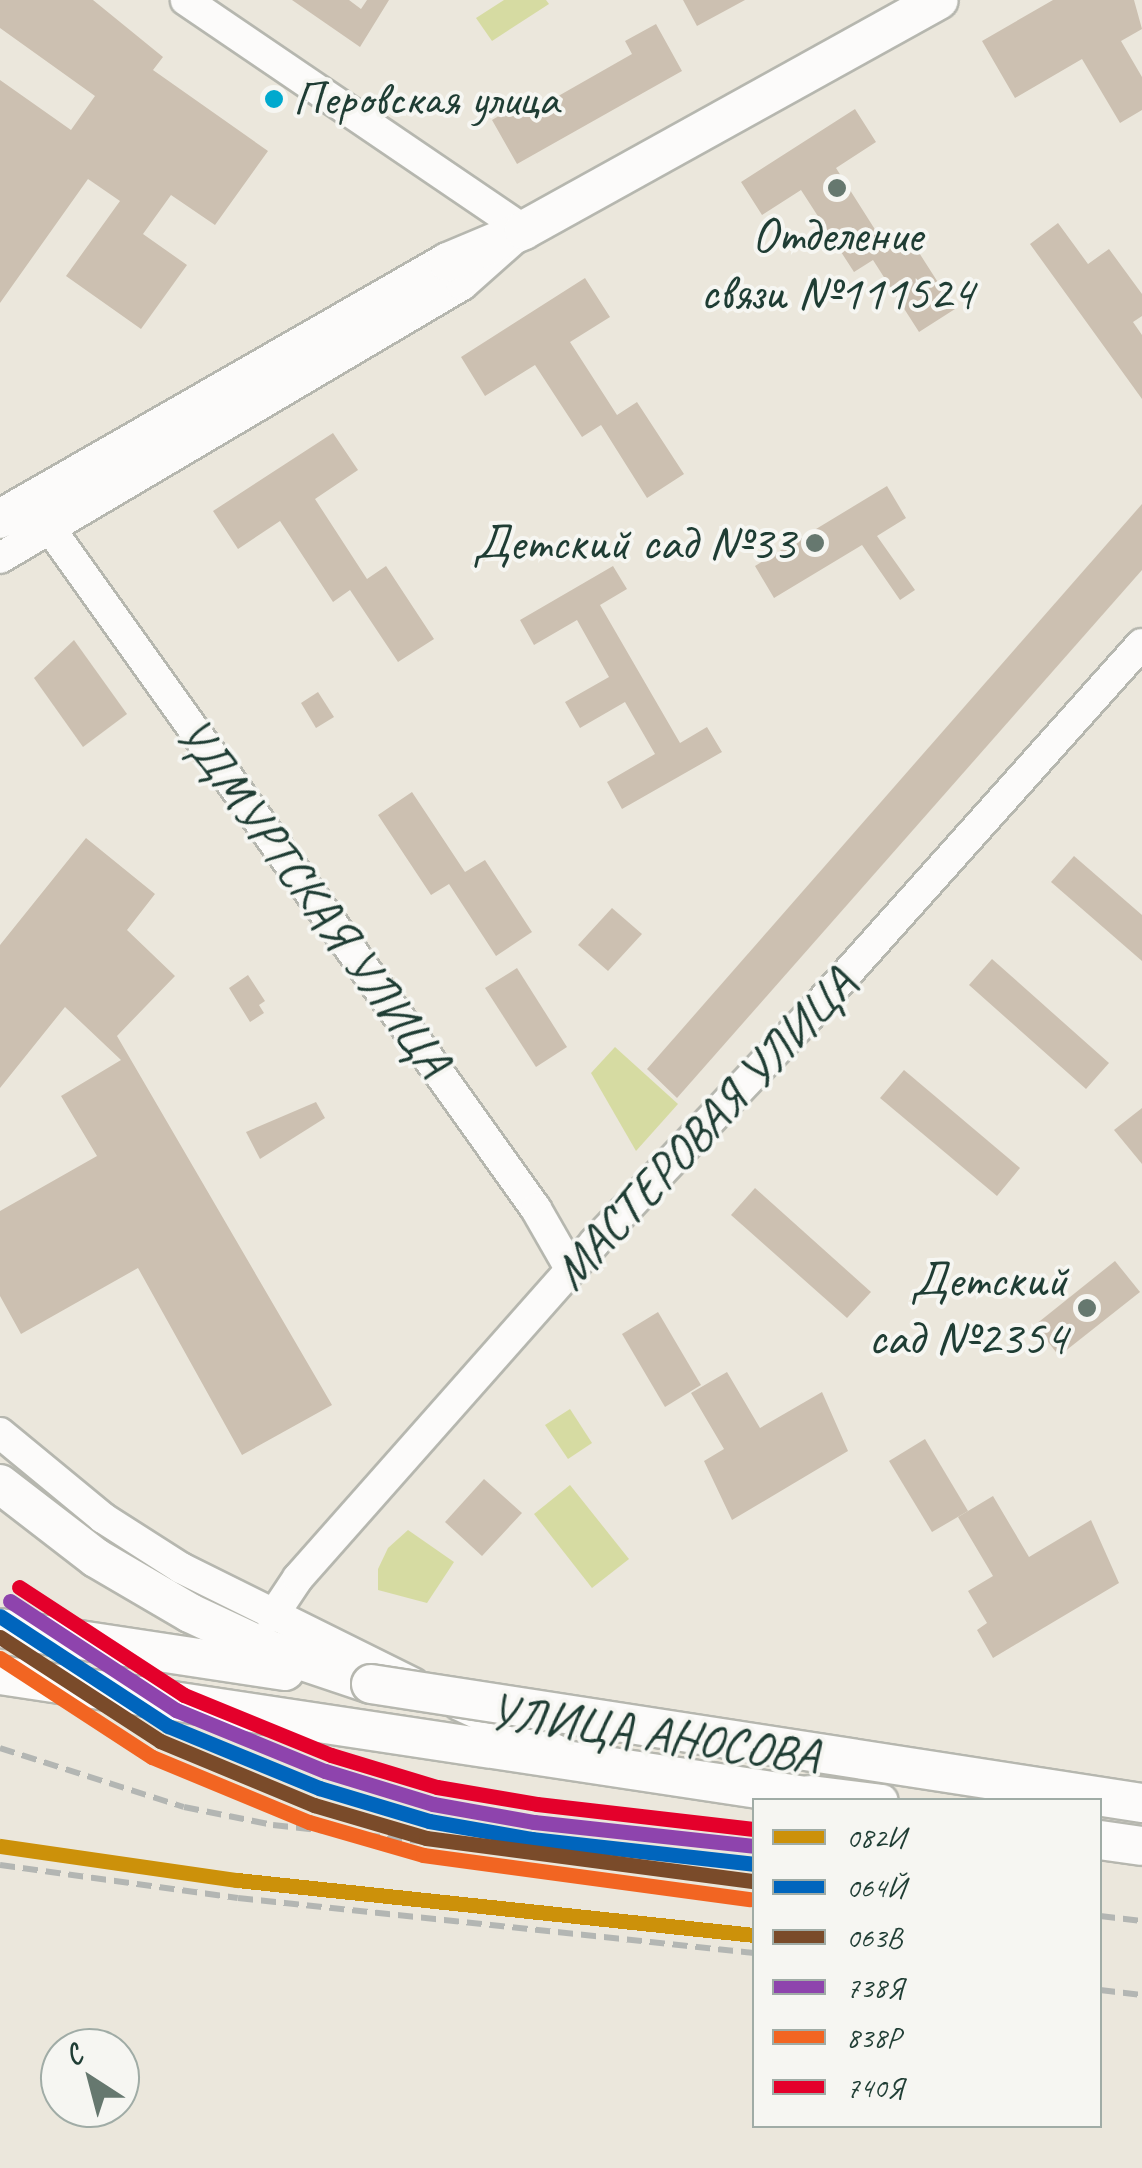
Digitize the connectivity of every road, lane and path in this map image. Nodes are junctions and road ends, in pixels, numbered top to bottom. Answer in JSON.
{"nodes":[{"id":1,"x":186,"y":0,"type":"edge"},
{"id":2,"x":939,"y":0,"type":"edge"},
{"id":3,"x":524,"y":230,"type":"junction"},
{"id":4,"x":18,"y":516,"type":"edge"},
{"id":5,"x":0,"y":558,"type":"edge"},
{"id":6,"x":1142,"y":644,"type":"edge"},
{"id":7,"x":571,"y":1270,"type":"junction"},
{"id":8,"x":0,"y":1434,"type":"edge"},
{"id":9,"x":0,"y":1484,"type":"edge"},
{"id":10,"x":272,"y":1617,"type":"junction"},
{"id":11,"x":0,"y":1628,"type":"edge"},
{"id":12,"x":0,"y":1676,"type":"edge"},
{"id":13,"x":371,"y":1684,"type":"junction"},
{"id":14,"x":463,"y":1707,"type":"junction"},
{"id":15,"x":818,"y":1798,"type":"edge"},
{"id":16,"x":867,"y":1798,"type":"edge"},
{"id":17,"x":1142,"y":1802,"type":"edge"},
{"id":18,"x":1102,"y":1830,"type":"edge"},
{"id":19,"x":1142,"y":1836,"type":"edge"},
{"id":20,"x":1102,"y":1840,"type":"edge"},
{"id":21,"x":1142,"y":1846,"type":"edge"}],
"edges":[{"from":1,"to":3,"type":"street"},
{"from":2,"to":3,"type":"main road"},
{"from":3,"to":4,"type":"main road"},
{"from":4,"to":5,"type":"street"},
{"from":4,"to":7,"type":"street","name":"УДМУРТСКАЯ УЛИЦА"},
{"from":6,"to":7,"type":"street","name":"МАСТЕРОВАЯ УЛИЦА"},
{"from":7,"to":10,"type":"street","name":"МАСТЕРОВАЯ УЛИЦА"},
{"from":8,"to":10,"type":"street","name":"УЛИЦА АНОСОВА"},
{"from":9,"to":13,"type":"main road"},
{"from":10,"to":14,"type":"street","name":"УЛИЦА АНОСОВА"},
{"from":11,"to":13,"type":"main road"},
{"from":12,"to":15,"type":"main road"},
{"from":13,"to":17,"type":"main road","bridge":true},
{"from":14,"to":16,"type":"street","name":"УЛИЦА АНОСОВА"},
{"from":14,"to":17,"type":"street","name":"УЛИЦА АНОСОВА"},
{"from":18,"to":19,"type":"street"},
{"from":20,"to":21,"type":"main road"}]}
